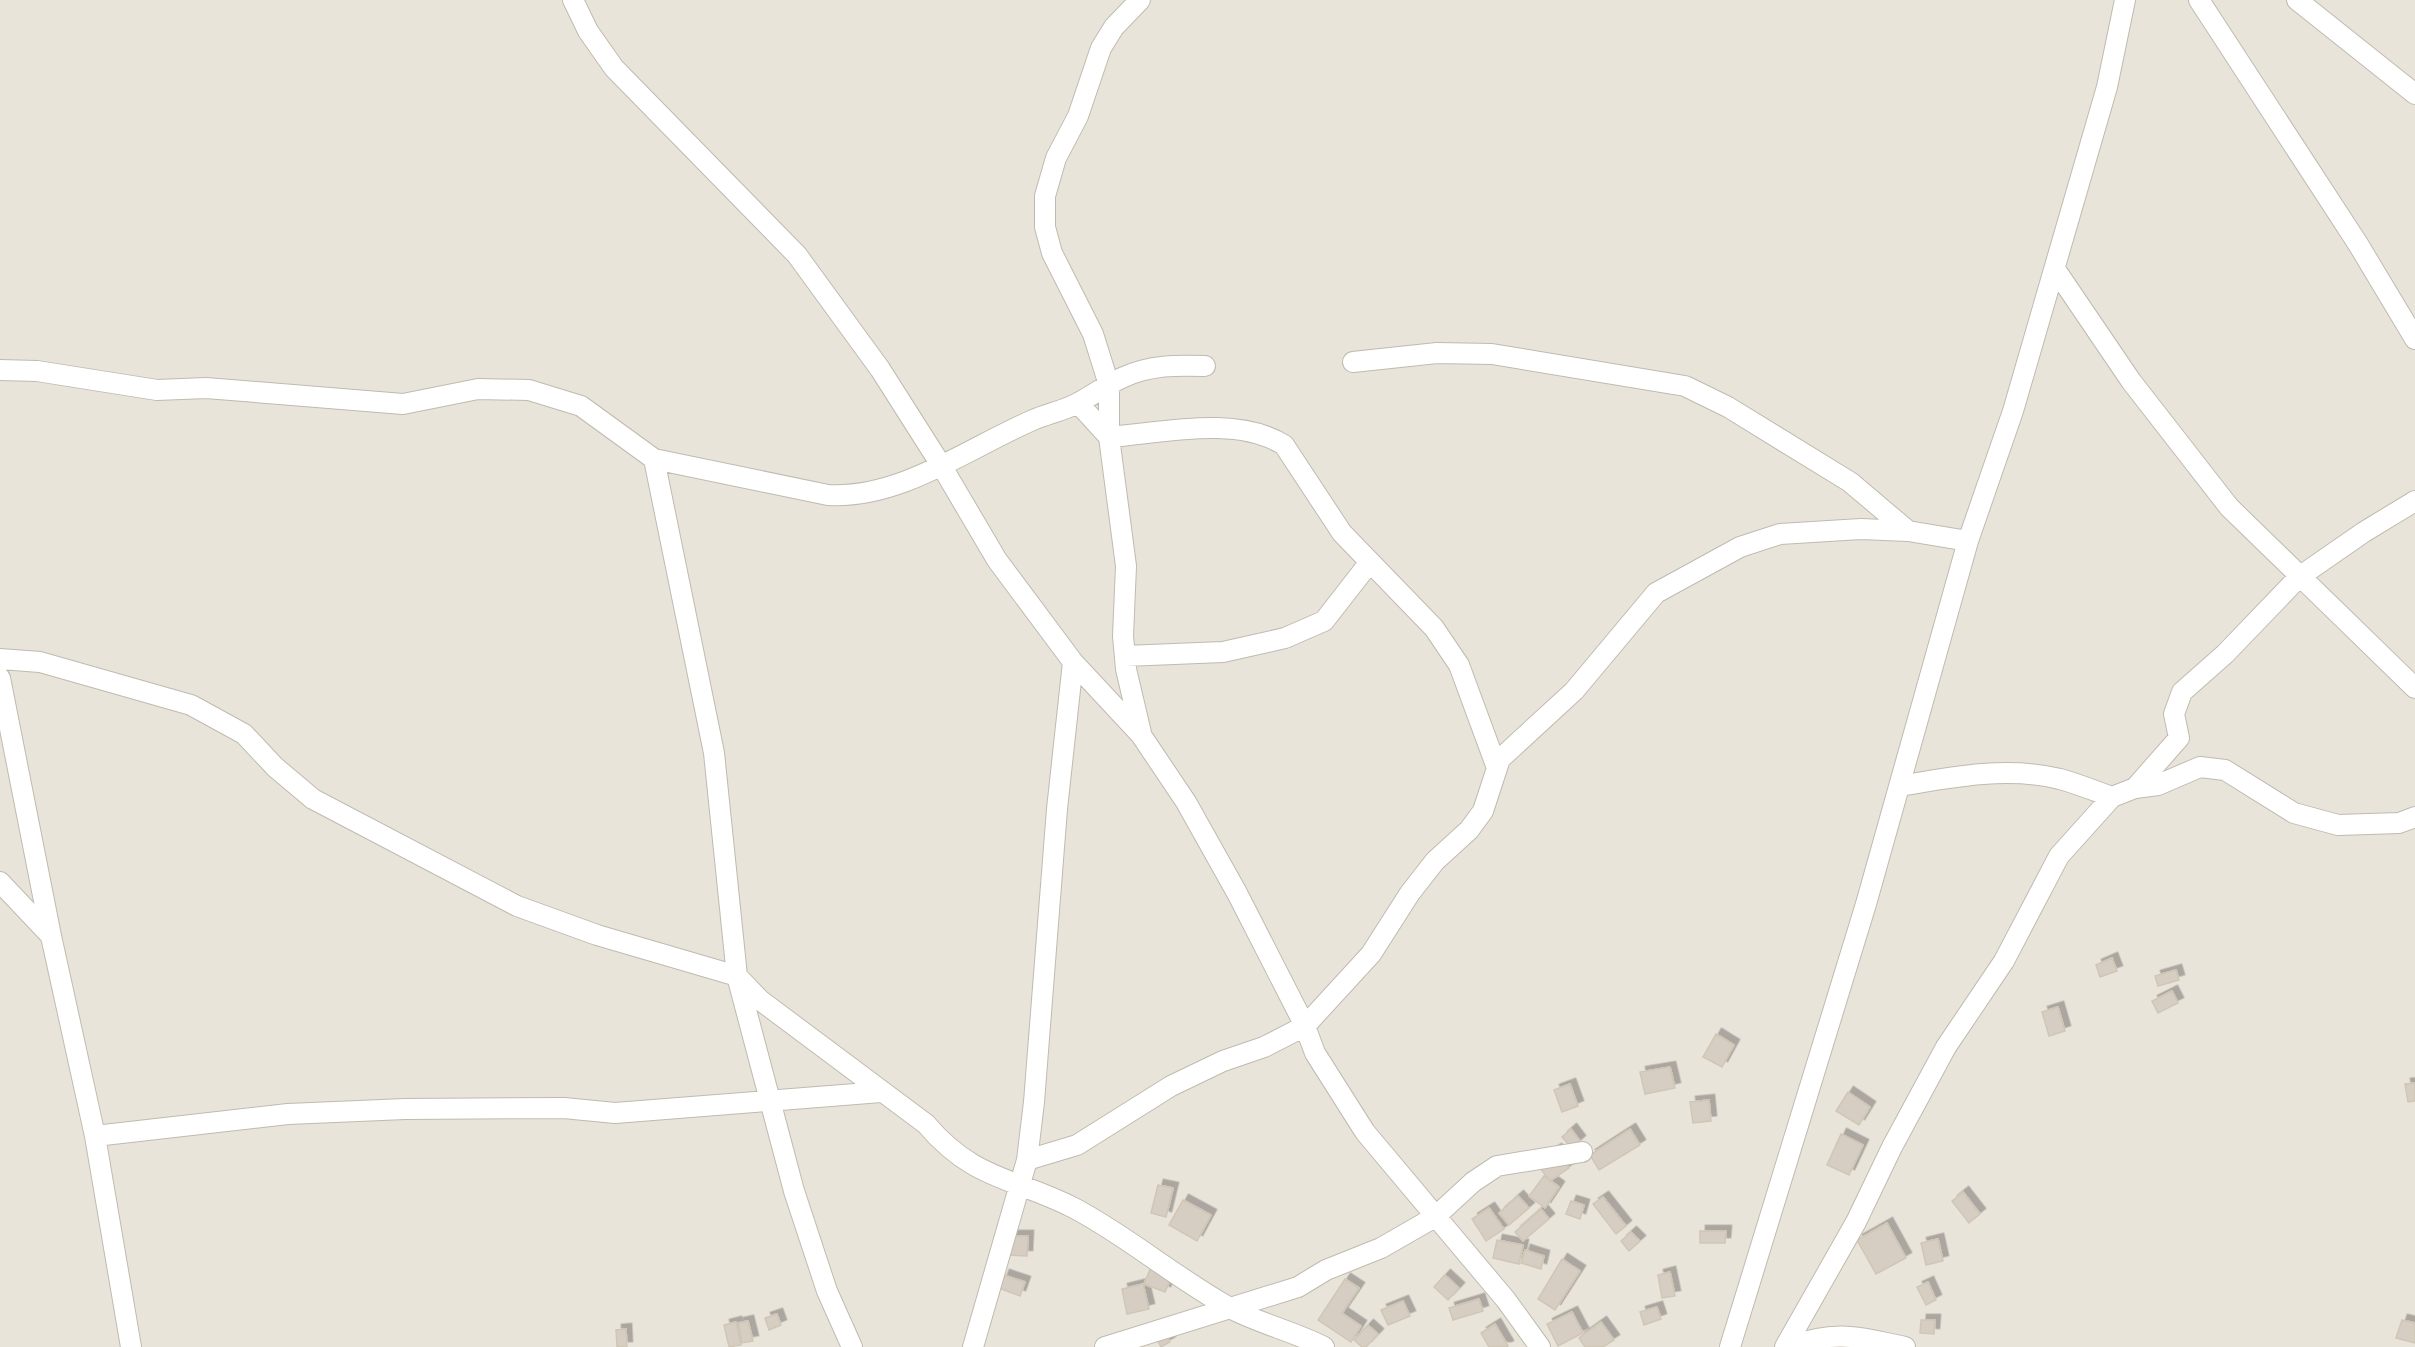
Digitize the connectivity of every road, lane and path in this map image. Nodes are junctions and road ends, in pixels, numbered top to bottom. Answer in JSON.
{"nodes":[{"id":1,"x":573,"y":0,"type":"edge"},
{"id":2,"x":1140,"y":0,"type":"edge"},
{"id":3,"x":2125,"y":0,"type":"edge"},
{"id":4,"x":2199,"y":0,"type":"edge"},
{"id":5,"x":2297,"y":0,"type":"edge"},
{"id":6,"x":2415,"y":94,"type":"edge"},
{"id":7,"x":2055,"y":269,"type":"junction"},
{"id":8,"x":2415,"y":339,"type":"edge"},
{"id":9,"x":1353,"y":362,"type":"dead end"},
{"id":10,"x":1205,"y":366,"type":"dead end"},
{"id":11,"x":0,"y":370,"type":"edge"},
{"id":12,"x":1109,"y":385,"type":"junction"},
{"id":13,"x":1078,"y":403,"type":"junction"},
{"id":14,"x":1109,"y":437,"type":"junction"},
{"id":15,"x":654,"y":459,"type":"junction"},
{"id":16,"x":941,"y":465,"type":"junction"},
{"id":17,"x":2415,"y":501,"type":"edge"},
{"id":18,"x":1908,"y":531,"type":"junction"},
{"id":19,"x":1968,"y":542,"type":"junction"},
{"id":20,"x":1370,"y":562,"type":"junction"},
{"id":21,"x":2299,"y":577,"type":"junction"},
{"id":22,"x":1125,"y":656,"type":"junction"},
{"id":23,"x":0,"y":660,"type":"edge"},
{"id":24,"x":1073,"y":662,"type":"junction"},
{"id":25,"x":0,"y":678,"type":"edge"},
{"id":26,"x":2415,"y":688,"type":"edge"},
{"id":27,"x":1142,"y":735,"type":"junction"},
{"id":28,"x":1497,"y":768,"type":"junction"},
{"id":29,"x":1899,"y":786,"type":"junction"},
{"id":30,"x":2135,"y":788,"type":"junction"},
{"id":31,"x":2112,"y":797,"type":"junction"},
{"id":32,"x":2415,"y":817,"type":"edge"},
{"id":33,"x":0,"y":882,"type":"edge"},
{"id":34,"x":51,"y":936,"type":"junction"},
{"id":35,"x":736,"y":976,"type":"junction"},
{"id":36,"x":1305,"y":1026,"type":"junction"},
{"id":37,"x":881,"y":1092,"type":"junction"},
{"id":38,"x":768,"y":1101,"type":"junction"},
{"id":39,"x":95,"y":1136,"type":"junction"},
{"id":40,"x":1582,"y":1152,"type":"dead end"},
{"id":41,"x":1027,"y":1160,"type":"junction"},
{"id":42,"x":1020,"y":1188,"type":"junction"},
{"id":43,"x":1435,"y":1217,"type":"junction"},
{"id":44,"x":1233,"y":1309,"type":"junction"},
{"id":45,"x":131,"y":1347,"type":"edge"},
{"id":46,"x":852,"y":1347,"type":"edge"},
{"id":47,"x":973,"y":1347,"type":"edge"},
{"id":48,"x":1105,"y":1347,"type":"edge"},
{"id":49,"x":1324,"y":1347,"type":"edge"},
{"id":50,"x":1540,"y":1347,"type":"edge"},
{"id":51,"x":1730,"y":1347,"type":"edge"},
{"id":52,"x":1786,"y":1347,"type":"edge"},
{"id":53,"x":1905,"y":1347,"type":"edge"}],
"edges":[{"from":1,"to":16,"type":"street"},
{"from":2,"to":12,"type":"street"},
{"from":3,"to":7,"type":"street"},
{"from":4,"to":8,"type":"street"},
{"from":5,"to":6,"type":"street"},
{"from":7,"to":19,"type":"street"},
{"from":7,"to":21,"type":"street"},
{"from":9,"to":18,"type":"street"},
{"from":10,"to":12,"type":"street"},
{"from":11,"to":15,"type":"street"},
{"from":12,"to":13,"type":"street"},
{"from":12,"to":14,"type":"street"},
{"from":13,"to":14,"type":"street"},
{"from":13,"to":16,"type":"street"},
{"from":14,"to":20,"type":"street"},
{"from":14,"to":22,"type":"street"},
{"from":15,"to":16,"type":"street"},
{"from":15,"to":35,"type":"street"},
{"from":16,"to":24,"type":"street"},
{"from":17,"to":21,"type":"street"},
{"from":18,"to":19,"type":"street"},
{"from":18,"to":28,"type":"street"},
{"from":19,"to":29,"type":"street"},
{"from":20,"to":22,"type":"street"},
{"from":20,"to":28,"type":"street"},
{"from":21,"to":26,"type":"street"},
{"from":21,"to":30,"type":"street"},
{"from":22,"to":27,"type":"street"},
{"from":23,"to":35,"type":"street"},
{"from":24,"to":27,"type":"street"},
{"from":24,"to":41,"type":"street"},
{"from":25,"to":34,"type":"street"},
{"from":27,"to":36,"type":"street"},
{"from":28,"to":36,"type":"street"},
{"from":29,"to":31,"type":"street"},
{"from":29,"to":51,"type":"street"},
{"from":30,"to":31,"type":"street"},
{"from":30,"to":32,"type":"street"},
{"from":31,"to":52,"type":"street"},
{"from":33,"to":34,"type":"street"},
{"from":34,"to":39,"type":"street"},
{"from":35,"to":37,"type":"street"},
{"from":35,"to":38,"type":"street"},
{"from":36,"to":41,"type":"street"},
{"from":36,"to":43,"type":"street"},
{"from":37,"to":38,"type":"street"},
{"from":37,"to":42,"type":"street"},
{"from":38,"to":39,"type":"street"},
{"from":38,"to":46,"type":"street"},
{"from":39,"to":45,"type":"street"},
{"from":40,"to":43,"type":"street"},
{"from":41,"to":42,"type":"street"},
{"from":42,"to":44,"type":"street"},
{"from":42,"to":47,"type":"street"},
{"from":43,"to":44,"type":"street"},
{"from":43,"to":50,"type":"street"},
{"from":44,"to":48,"type":"street"},
{"from":44,"to":49,"type":"street"},
{"from":52,"to":53,"type":"street"}]}
